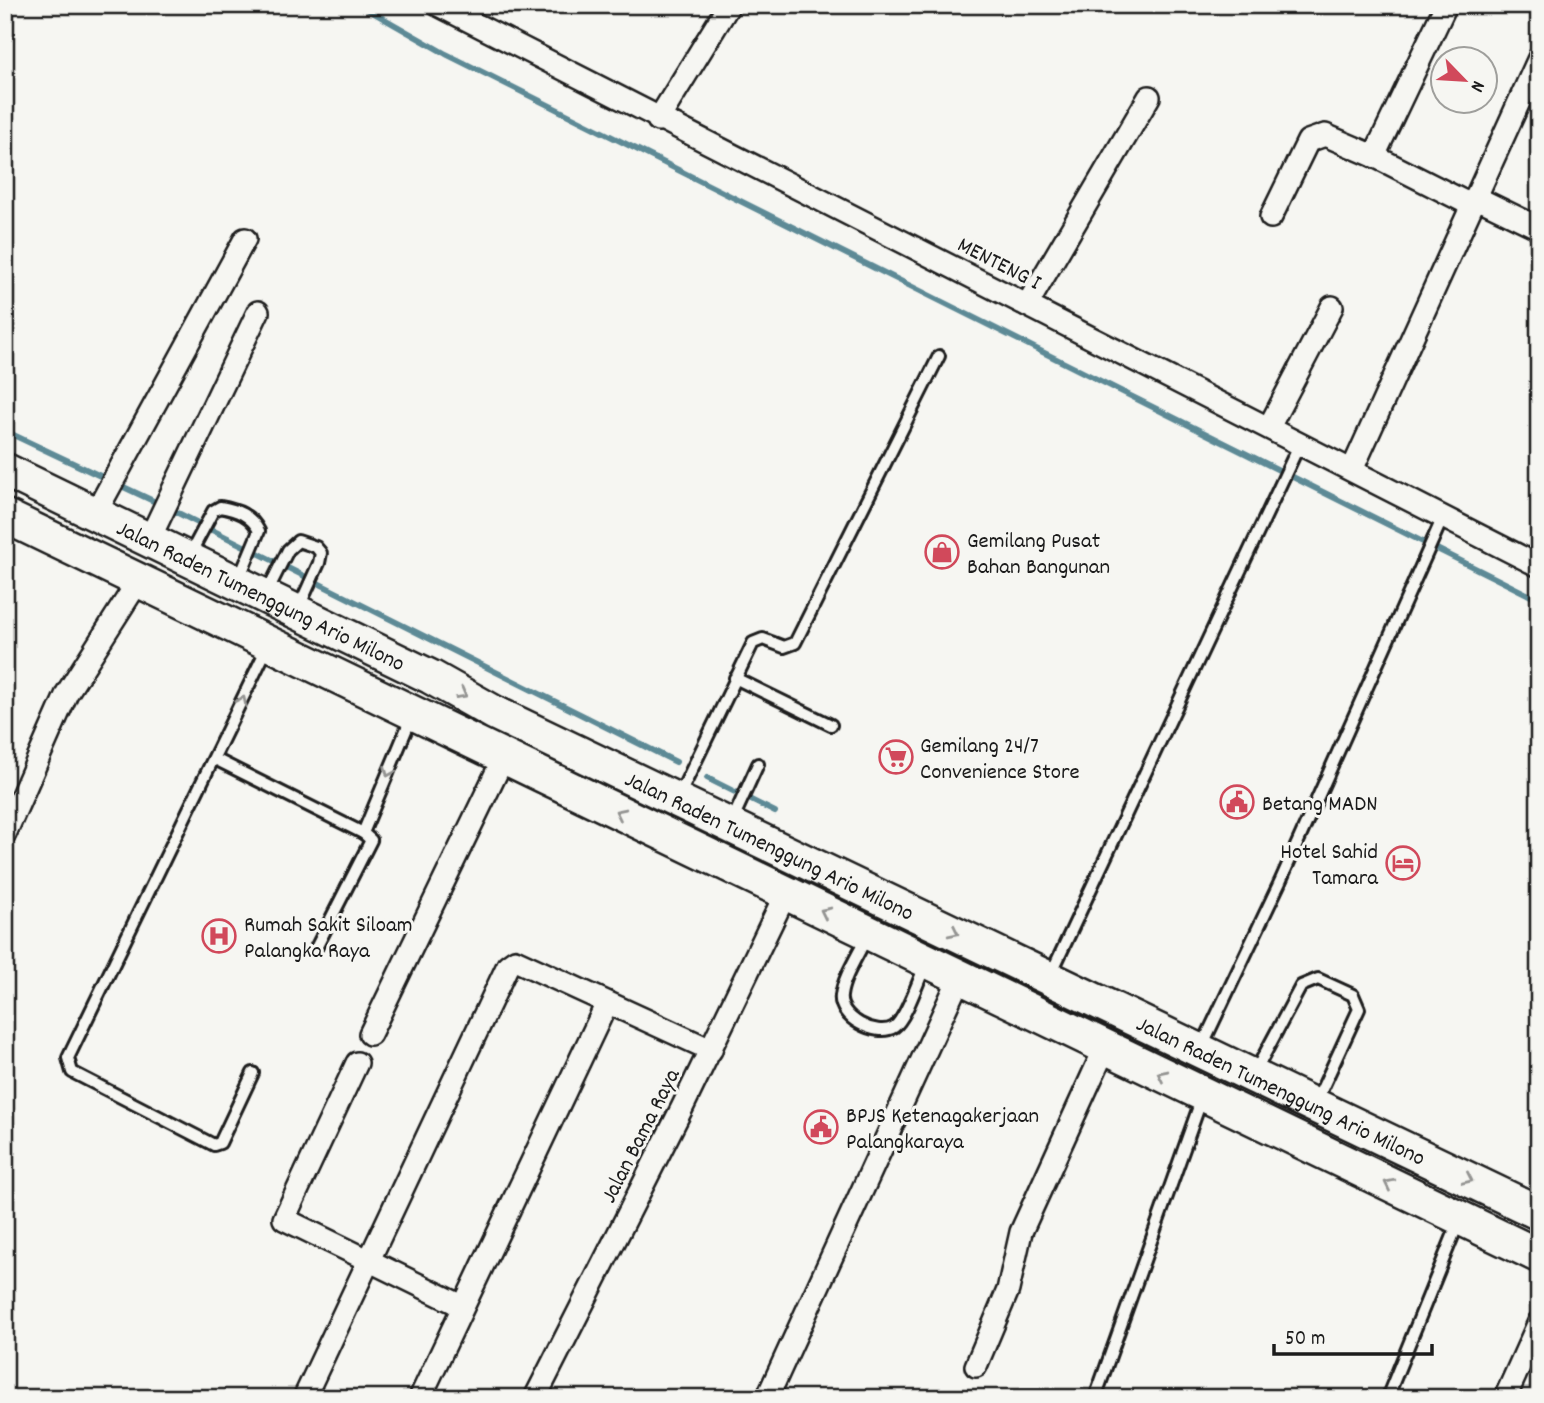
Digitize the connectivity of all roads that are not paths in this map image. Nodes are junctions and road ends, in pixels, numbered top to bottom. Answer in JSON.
{"nodes":[{"id":1,"x":438,"y":5,"type":"edge"},
{"id":2,"x":729,"y":5,"type":"edge"},
{"id":3,"x":1447,"y":5,"type":"edge"},
{"id":4,"x":1539,"y":58,"type":"edge"},
{"id":5,"x":1149,"y":97,"type":"dead end"},
{"id":6,"x":658,"y":120,"type":"junction"},
{"id":7,"x":1374,"y":156,"type":"junction"},
{"id":8,"x":1473,"y":201,"type":"junction"},
{"id":9,"x":1271,"y":216,"type":"dead end"},
{"id":10,"x":1539,"y":228,"type":"edge"},
{"id":11,"x":245,"y":239,"type":"dead end"},
{"id":12,"x":1027,"y":305,"type":"junction"},
{"id":13,"x":1332,"y":307,"type":"dead end"},
{"id":14,"x":258,"y":312,"type":"dead end"},
{"id":15,"x":939,"y":356,"type":"dead end"},
{"id":16,"x":1269,"y":426,"type":"junction"},
{"id":17,"x":1300,"y":443,"type":"junction"},
{"id":18,"x":5,"y":470,"type":"edge"},
{"id":19,"x":1352,"y":470,"type":"junction"},
{"id":20,"x":95,"y":514,"type":"junction"},
{"id":21,"x":5,"y":516,"type":"edge"},
{"id":22,"x":1439,"y":526,"type":"junction"},
{"id":23,"x":149,"y":540,"type":"junction"},
{"id":24,"x":188,"y":559,"type":"junction"},
{"id":25,"x":1539,"y":566,"type":"edge"},
{"id":26,"x":139,"y":580,"type":"junction"},
{"id":27,"x":251,"y":590,"type":"junction"},
{"id":28,"x":297,"y":612,"type":"junction"},
{"id":29,"x":270,"y":643,"type":"junction"},
{"id":30,"x":431,"y":677,"type":"junction"},
{"id":31,"x":735,"y":678,"type":"junction"},
{"id":32,"x":414,"y":712,"type":"junction"},
{"id":33,"x":831,"y":725,"type":"dead end"},
{"id":34,"x":504,"y":757,"type":"junction"},
{"id":35,"x":215,"y":759,"type":"junction"},
{"id":36,"x":758,"y":764,"type":"dead end"},
{"id":37,"x":678,"y":799,"type":"junction"},
{"id":38,"x":730,"y":824,"type":"junction"},
{"id":39,"x":363,"y":833,"type":"junction"},
{"id":40,"x":5,"y":834,"type":"edge"},
{"id":41,"x":786,"y":893,"type":"junction"},
{"id":42,"x":868,"y":933,"type":"junction"},
{"id":43,"x":315,"y":950,"type":"dead end"},
{"id":44,"x":927,"y":961,"type":"junction"},
{"id":45,"x":960,"y":977,"type":"junction"},
{"id":46,"x":1049,"y":977,"type":"junction"},
{"id":47,"x":607,"y":1003,"type":"junction"},
{"id":48,"x":370,"y":1034,"type":"dead end"},
{"id":49,"x":1105,"y":1048,"type":"junction"},
{"id":50,"x":711,"y":1050,"type":"junction"},
{"id":51,"x":1200,"y":1051,"type":"junction"},
{"id":52,"x":357,"y":1063,"type":"dead end"},
{"id":53,"x":254,"y":1073,"type":"dead end"},
{"id":54,"x":1252,"y":1076,"type":"junction"},
{"id":55,"x":1203,"y":1095,"type":"junction"},
{"id":56,"x":1314,"y":1106,"type":"junction"},
{"id":57,"x":1539,"y":1213,"type":"edge"},
{"id":58,"x":1461,"y":1219,"type":"junction"},
{"id":59,"x":1539,"y":1256,"type":"edge"},
{"id":60,"x":370,"y":1264,"type":"junction"},
{"id":61,"x":462,"y":1306,"type":"junction"},
{"id":62,"x":1539,"y":1322,"type":"edge"},
{"id":63,"x":976,"y":1366,"type":"dead end"},
{"id":64,"x":427,"y":1396,"type":"edge"},
{"id":65,"x":304,"y":1398,"type":"edge"},
{"id":66,"x":535,"y":1398,"type":"edge"},
{"id":67,"x":767,"y":1398,"type":"edge"},
{"id":68,"x":1095,"y":1398,"type":"edge"},
{"id":69,"x":1387,"y":1398,"type":"edge"},
{"id":70,"x":1505,"y":1398,"type":"edge"}],
"edges":[{"from":1,"to":6,"type":"street","name":"MENTENG I"},
{"from":2,"to":6,"type":"street"},
{"from":3,"to":7,"type":"street"},
{"from":4,"to":8,"type":"street"},
{"from":5,"to":12,"type":"street"},
{"from":6,"to":12,"type":"street","name":"MENTENG I"},
{"from":7,"to":8,"type":"street"},
{"from":7,"to":9,"type":"street"},
{"from":8,"to":10,"type":"street"},
{"from":8,"to":19,"type":"street"},
{"from":11,"to":20,"type":"street"},
{"from":12,"to":16,"type":"street","name":"MENTENG I"},
{"from":13,"to":16,"type":"street"},
{"from":14,"to":23,"type":"street"},
{"from":15,"to":31,"type":"lane"},
{"from":16,"to":17,"type":"street","name":"MENTENG I"},
{"from":17,"to":19,"type":"street","name":"MENTENG I"},
{"from":17,"to":46,"type":"lane"},
{"from":18,"to":20,"type":"highway","name":"Jalan Raden Tumenggung Ario Milono"},
{"from":19,"to":22,"type":"street","name":"MENTENG I"},
{"from":20,"to":23,"type":"highway","name":"Jalan Raden Tumenggung Ario Milono"},
{"from":21,"to":26,"type":"highway","name":"Jalan Raden Tumenggung Ario Milono"},
{"from":22,"to":25,"type":"street","name":"MENTENG I"},
{"from":22,"to":51,"type":"lane"},
{"from":23,"to":24,"type":"highway","name":"Jalan Raden Tumenggung Ario Milono"},
{"from":24,"to":27,"type":"highway","name":"Jalan Raden Tumenggung Ario Milono"},
{"from":24,"to":27,"type":"lane"},
{"from":26,"to":29,"type":"highway","name":"Jalan Raden Tumenggung Ario Milono"},
{"from":26,"to":40,"type":"street"},
{"from":27,"to":28,"type":"highway","name":"Jalan Raden Tumenggung Ario Milono"},
{"from":27,"to":28,"type":"lane"},
{"from":28,"to":30,"type":"highway","name":"Jalan Raden Tumenggung Ario Milono"},
{"from":29,"to":32,"type":"highway","name":"Jalan Raden Tumenggung Ario Milono"},
{"from":35,"to":29,"type":"lane","one_way":true},
{"from":30,"to":32,"type":"highway"},
{"from":30,"to":37,"type":"highway","name":"Jalan Raden Tumenggung Ario Milono","one_way":true},
{"from":31,"to":33,"type":"lane"},
{"from":31,"to":37,"type":"lane"},
{"from":32,"to":34,"type":"highway","name":"Jalan Raden Tumenggung Ario Milono"},
{"from":32,"to":39,"type":"lane","one_way":true},
{"from":41,"to":34,"type":"highway","name":"Jalan Raden Tumenggung Ario Milono","one_way":true},
{"from":34,"to":48,"type":"street"},
{"from":35,"to":39,"type":"lane"},
{"from":35,"to":53,"type":"lane"},
{"from":36,"to":38,"type":"lane"},
{"from":37,"to":38,"type":"highway","name":"Jalan Raden Tumenggung Ario Milono"},
{"from":38,"to":46,"type":"highway","name":"Jalan Raden Tumenggung Ario Milono","one_way":true},
{"from":39,"to":43,"type":"lane"},
{"from":42,"to":41,"type":"highway","name":"Jalan Raden Tumenggung Ario Milono","one_way":true},
{"from":41,"to":50,"type":"street","name":"Jalan Bama Raya"},
{"from":42,"to":44,"type":"highway","name":"Jalan Raden Tumenggung Ario Milono"},
{"from":42,"to":44,"type":"lane"},
{"from":44,"to":45,"type":"highway","name":"Jalan Raden Tumenggung Ario Milono"},
{"from":45,"to":49,"type":"highway","name":"Jalan Raden Tumenggung Ario Milono"},
{"from":45,"to":67,"type":"street"},
{"from":46,"to":51,"type":"highway","name":"Jalan Raden Tumenggung Ario Milono"},
{"from":47,"to":50,"type":"street"},
{"from":47,"to":60,"type":"street"},
{"from":47,"to":61,"type":"street"},
{"from":55,"to":49,"type":"highway","name":"Jalan Raden Tumenggung Ario Milono","one_way":true},
{"from":49,"to":63,"type":"street"},
{"from":50,"to":66,"type":"street","name":"Jalan Bama Raya"},
{"from":51,"to":54,"type":"highway","name":"Jalan Raden Tumenggung Ario Milono"},
{"from":52,"to":60,"type":"street"},
{"from":54,"to":56,"type":"highway","name":"Jalan Raden Tumenggung Ario Milono"},
{"from":54,"to":56,"type":"lane"},
{"from":58,"to":55,"type":"highway","name":"Jalan Raden Tumenggung Ario Milono","one_way":true},
{"from":55,"to":68,"type":"lane"},
{"from":56,"to":57,"type":"highway","name":"Jalan Raden Tumenggung Ario Milono","one_way":true},
{"from":58,"to":59,"type":"highway","name":"Jalan Raden Tumenggung Ario Milono"},
{"from":58,"to":69,"type":"lane"},
{"from":60,"to":61,"type":"street"},
{"from":60,"to":65,"type":"street"},
{"from":61,"to":64,"type":"street"},
{"from":62,"to":70,"type":"street"}]}
